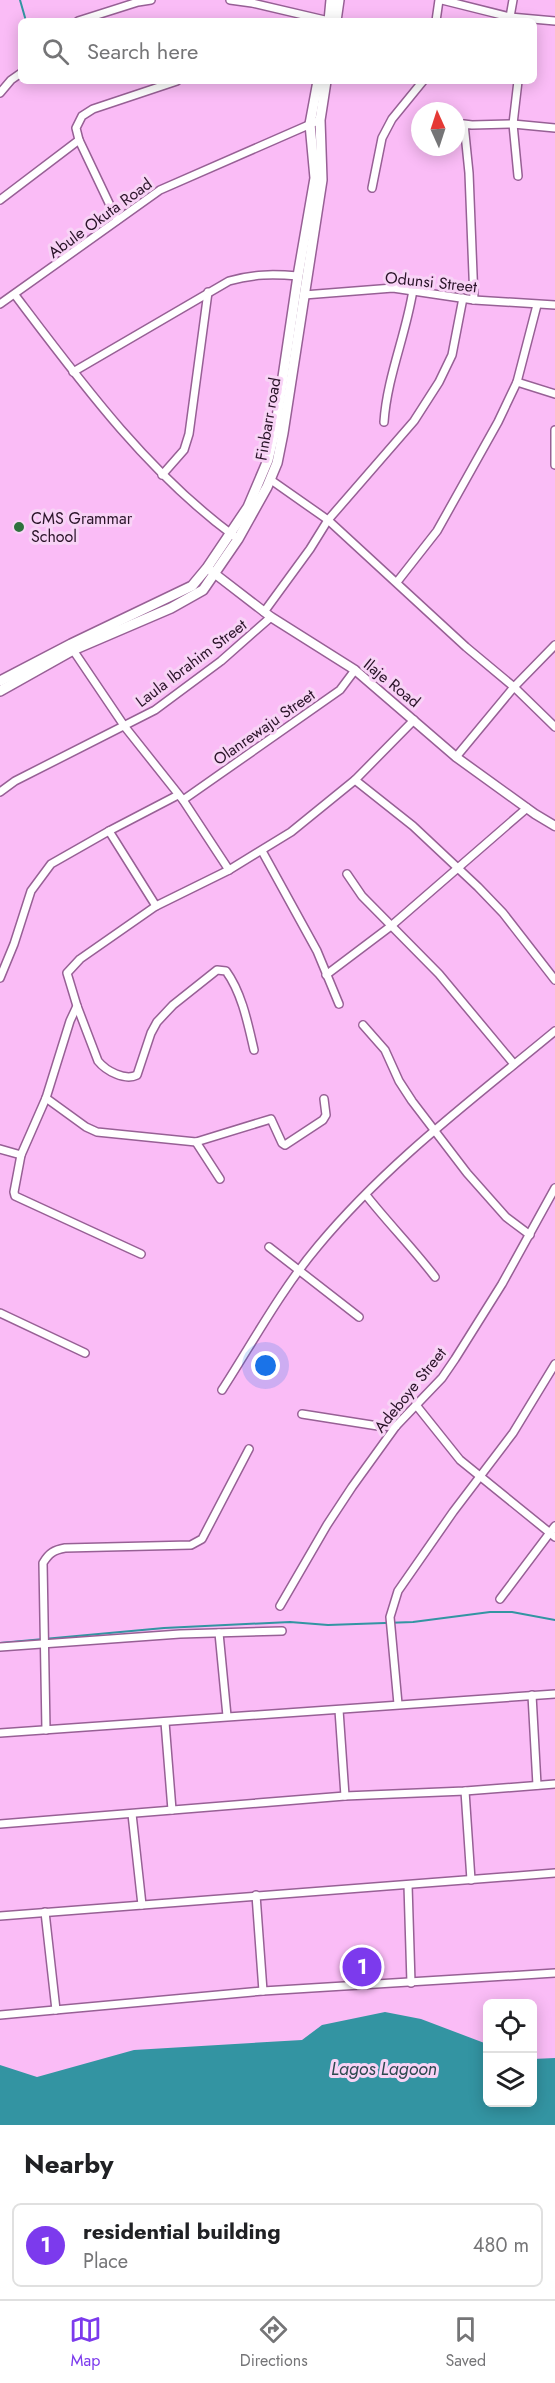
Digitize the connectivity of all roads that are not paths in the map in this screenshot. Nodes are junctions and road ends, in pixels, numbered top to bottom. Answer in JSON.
{"nodes":[{"id":1,"x":151,"y":0,"type":"edge"},
{"id":2,"x":230,"y":0,"type":"edge"},
{"id":3,"x":331,"y":0,"type":"edge"},
{"id":4,"x":339,"y":0,"type":"edge"},
{"id":5,"x":441,"y":0,"type":"edge"},
{"id":6,"x":513,"y":0,"type":"edge"},
{"id":7,"x":510,"y":17,"type":"junction"},
{"id":8,"x":87,"y":18,"type":"edge"},
{"id":9,"x":316,"y":18,"type":"edge"},
{"id":10,"x":329,"y":18,"type":"edge"},
{"id":11,"x":336,"y":18,"type":"edge"},
{"id":12,"x":437,"y":18,"type":"edge"},
{"id":13,"x":515,"y":18,"type":"edge"},
{"id":14,"x":537,"y":20,"type":"edge"},
{"id":15,"x":555,"y":21,"type":"edge"},
{"id":16,"x":18,"y":75,"type":"edge"},
{"id":17,"x":168,"y":84,"type":"edge"},
{"id":18,"x":317,"y":84,"type":"edge"},
{"id":19,"x":326,"y":84,"type":"edge"},
{"id":20,"x":421,"y":84,"type":"edge"},
{"id":21,"x":518,"y":84,"type":"edge"},
{"id":22,"x":0,"y":93,"type":"edge"},
{"id":23,"x":320,"y":120,"type":"junction"},
{"id":24,"x":310,"y":124,"type":"junction"},
{"id":25,"x":513,"y":124,"type":"junction"},
{"id":26,"x":555,"y":128,"type":"edge"},
{"id":27,"x":79,"y":140,"type":"junction"},
{"id":28,"x":518,"y":176,"type":"dead end"},
{"id":29,"x":372,"y":188,"type":"dead end"},
{"id":30,"x":0,"y":200,"type":"edge"},
{"id":31,"x":117,"y":220,"type":"junction"},
{"id":32,"x":298,"y":276,"type":"junction"},
{"id":33,"x":413,"y":290,"type":"junction"},
{"id":34,"x":208,"y":292,"type":"junction"},
{"id":35,"x":15,"y":295,"type":"junction"},
{"id":36,"x":304,"y":295,"type":"junction"},
{"id":37,"x":463,"y":298,"type":"junction"},
{"id":38,"x":474,"y":300,"type":"junction"},
{"id":39,"x":0,"y":304,"type":"edge"},
{"id":40,"x":537,"y":305,"type":"junction"},
{"id":41,"x":555,"y":305,"type":"edge"},
{"id":42,"x":73,"y":372,"type":"junction"},
{"id":43,"x":517,"y":382,"type":"junction"},
{"id":44,"x":555,"y":394,"type":"edge"},
{"id":45,"x":384,"y":422,"type":"dead end"},
{"id":46,"x":555,"y":430,"type":"edge"},
{"id":47,"x":555,"y":465,"type":"edge"},
{"id":48,"x":162,"y":475,"type":"junction"},
{"id":49,"x":271,"y":480,"type":"junction"},
{"id":50,"x":328,"y":520,"type":"junction"},
{"id":51,"x":234,"y":536,"type":"junction"},
{"id":52,"x":207,"y":568,"type":"junction"},
{"id":53,"x":216,"y":574,"type":"junction"},
{"id":54,"x":397,"y":582,"type":"junction"},
{"id":55,"x":268,"y":615,"type":"junction"},
{"id":56,"x":555,"y":645,"type":"edge"},
{"id":57,"x":73,"y":650,"type":"junction"},
{"id":58,"x":355,"y":670,"type":"junction"},
{"id":59,"x":0,"y":681,"type":"edge"},
{"id":60,"x":514,"y":687,"type":"junction"},
{"id":61,"x":0,"y":691,"type":"edge"},
{"id":62,"x":414,"y":720,"type":"junction"},
{"id":63,"x":125,"y":727,"type":"junction"},
{"id":64,"x":555,"y":727,"type":"edge"},
{"id":65,"x":456,"y":757,"type":"junction"},
{"id":66,"x":355,"y":780,"type":"junction"},
{"id":67,"x":0,"y":792,"type":"edge"},
{"id":68,"x":181,"y":798,"type":"junction"},
{"id":69,"x":527,"y":808,"type":"junction"},
{"id":70,"x":555,"y":825,"type":"edge"},
{"id":71,"x":109,"y":831,"type":"junction"},
{"id":72,"x":262,"y":851,"type":"junction"},
{"id":73,"x":458,"y":868,"type":"junction"},
{"id":74,"x":229,"y":870,"type":"junction"},
{"id":75,"x":347,"y":874,"type":"dead end"},
{"id":76,"x":156,"y":906,"type":"junction"},
{"id":77,"x":391,"y":926,"type":"junction"},
{"id":78,"x":326,"y":975,"type":"junction"},
{"id":79,"x":0,"y":978,"type":"edge"},
{"id":80,"x":555,"y":980,"type":"edge"},
{"id":81,"x":339,"y":1004,"type":"dead end"},
{"id":82,"x":77,"y":1006,"type":"junction"},
{"id":83,"x":363,"y":1025,"type":"dead end"},
{"id":84,"x":555,"y":1031,"type":"edge"},
{"id":85,"x":254,"y":1050,"type":"dead end"},
{"id":86,"x":514,"y":1064,"type":"junction"},
{"id":87,"x":46,"y":1098,"type":"junction"},
{"id":88,"x":324,"y":1099,"type":"dead end"},
{"id":89,"x":435,"y":1129,"type":"junction"},
{"id":90,"x":196,"y":1142,"type":"junction"},
{"id":91,"x":0,"y":1149,"type":"edge"},
{"id":92,"x":21,"y":1155,"type":"junction"},
{"id":93,"x":220,"y":1179,"type":"dead end"},
{"id":94,"x":555,"y":1188,"type":"edge"},
{"id":95,"x":366,"y":1195,"type":"junction"},
{"id":96,"x":530,"y":1235,"type":"junction"},
{"id":97,"x":269,"y":1247,"type":"dead end"},
{"id":98,"x":141,"y":1254,"type":"dead end"},
{"id":99,"x":299,"y":1271,"type":"junction"},
{"id":100,"x":435,"y":1277,"type":"dead end"},
{"id":101,"x":0,"y":1313,"type":"edge"},
{"id":102,"x":359,"y":1317,"type":"dead end"},
{"id":103,"x":85,"y":1353,"type":"dead end"},
{"id":104,"x":555,"y":1364,"type":"edge"},
{"id":105,"x":222,"y":1390,"type":"dead end"},
{"id":106,"x":416,"y":1405,"type":"junction"},
{"id":107,"x":302,"y":1414,"type":"dead end"},
{"id":108,"x":396,"y":1426,"type":"junction"},
{"id":109,"x":249,"y":1449,"type":"dead end"},
{"id":110,"x":480,"y":1475,"type":"junction"},
{"id":111,"x":555,"y":1526,"type":"edge"},
{"id":112,"x":552,"y":1535,"type":"edge"},
{"id":113,"x":500,"y":1599,"type":"dead end"},
{"id":114,"x":280,"y":1606,"type":"dead end"},
{"id":115,"x":282,"y":1631,"type":"dead end"},
{"id":116,"x":219,"y":1633,"type":"junction"},
{"id":117,"x":45,"y":1640,"type":"junction"},
{"id":118,"x":0,"y":1647,"type":"edge"},
{"id":119,"x":555,"y":1694,"type":"edge"},
{"id":120,"x":532,"y":1695,"type":"junction"},
{"id":121,"x":398,"y":1704,"type":"junction"},
{"id":122,"x":339,"y":1710,"type":"junction"},
{"id":123,"x":226,"y":1716,"type":"junction"},
{"id":124,"x":165,"y":1722,"type":"junction"},
{"id":125,"x":46,"y":1730,"type":"junction"},
{"id":126,"x":0,"y":1733,"type":"edge"},
{"id":127,"x":555,"y":1784,"type":"edge"},
{"id":128,"x":537,"y":1785,"type":"junction"},
{"id":129,"x":465,"y":1791,"type":"junction"},
{"id":130,"x":345,"y":1796,"type":"junction"},
{"id":131,"x":172,"y":1810,"type":"junction"},
{"id":132,"x":132,"y":1814,"type":"junction"},
{"id":133,"x":0,"y":1824,"type":"edge"},
{"id":134,"x":555,"y":1873,"type":"edge"},
{"id":135,"x":471,"y":1880,"type":"junction"},
{"id":136,"x":408,"y":1885,"type":"junction"},
{"id":137,"x":256,"y":1895,"type":"junction"},
{"id":138,"x":142,"y":1905,"type":"junction"},
{"id":139,"x":45,"y":1912,"type":"junction"},
{"id":140,"x":0,"y":1916,"type":"edge"},
{"id":141,"x":555,"y":1973,"type":"edge"},
{"id":142,"x":411,"y":1983,"type":"junction"},
{"id":143,"x":263,"y":1991,"type":"junction"},
{"id":144,"x":56,"y":2010,"type":"junction"},
{"id":145,"x":0,"y":2015,"type":"edge"}],
"edges":[{"from":1,"to":8,"type":"street"},
{"from":2,"to":9,"type":"street"},
{"from":3,"to":10,"type":"main road"},
{"from":4,"to":11,"type":"main road"},
{"from":5,"to":7,"type":"street"},
{"from":5,"to":12,"type":"street"},
{"from":6,"to":7,"type":"street"},
{"from":7,"to":13,"type":"street"},
{"from":14,"to":15,"type":"street"},
{"from":16,"to":22,"type":"street"},
{"from":17,"to":27,"type":"street"},
{"from":18,"to":24,"type":"main road","name":"Finbarr road"},
{"from":19,"to":23,"type":"main road","name":"Finbarr road"},
{"from":20,"to":29,"type":"street"},
{"from":21,"to":25,"type":"street"},
{"from":23,"to":24,"type":"street","name":"Abule Okuta Road"},
{"from":23,"to":36,"type":"main road","name":"Finbarr road"},
{"from":24,"to":31,"type":"street","name":"Abule Okuta Road"},
{"from":24,"to":32,"type":"main road","name":"Finbarr road"},
{"from":25,"to":26,"type":"street"},
{"from":25,"to":28,"type":"street"},
{"from":25,"to":38,"type":"street"},
{"from":27,"to":30,"type":"street"},
{"from":27,"to":31,"type":"street"},
{"from":31,"to":35,"type":"street","name":"Abule Okuta Road"},
{"from":32,"to":34,"type":"street"},
{"from":32,"to":51,"type":"main road","name":"Finbarr road"},
{"from":33,"to":36,"type":"street","name":"Odunsi Street"},
{"from":33,"to":37,"type":"street","name":"Odunsi Street"},
{"from":33,"to":45,"type":"street"},
{"from":34,"to":42,"type":"street"},
{"from":34,"to":48,"type":"street"},
{"from":35,"to":39,"type":"street","name":"Abule Okuta Road"},
{"from":35,"to":42,"type":"street"},
{"from":36,"to":49,"type":"main road","name":"Finbarr road"},
{"from":37,"to":38,"type":"street","name":"Odunsi Street"},
{"from":37,"to":50,"type":"street","name":"Laula Ibrahim Street"},
{"from":38,"to":40,"type":"street","name":"Odunsi Street"},
{"from":40,"to":41,"type":"street","name":"Odunsi Street"},
{"from":40,"to":43,"type":"street"},
{"from":42,"to":48,"type":"street"},
{"from":43,"to":44,"type":"street"},
{"from":43,"to":54,"type":"street"},
{"from":46,"to":47,"type":"street"},
{"from":48,"to":51,"type":"street"},
{"from":49,"to":50,"type":"street"},
{"from":49,"to":51,"type":"main road","name":"Finbarr road"},
{"from":50,"to":54,"type":"street"},
{"from":50,"to":55,"type":"street","name":"Laula Ibrahim Street"},
{"from":51,"to":52,"type":"main road","name":"Finbarr road"},
{"from":51,"to":53,"type":"main road","name":"Finbarr road"},
{"from":52,"to":53,"type":"street","name":"Ilaje Road"},
{"from":52,"to":59,"type":"main road","name":"Finbarr road"},
{"from":53,"to":55,"type":"street","name":"Ilaje Road"},
{"from":53,"to":57,"type":"main road","name":"Finbarr road"},
{"from":54,"to":60,"type":"street"},
{"from":55,"to":58,"type":"street","name":"Ilaje Road"},
{"from":55,"to":63,"type":"street","name":"Laula Ibrahim Street"},
{"from":56,"to":60,"type":"street"},
{"from":57,"to":61,"type":"main road","name":"Finbarr road"},
{"from":57,"to":63,"type":"street"},
{"from":58,"to":62,"type":"street","name":"Ilaje Road"},
{"from":58,"to":68,"type":"street","name":"Olanrewaju Street"},
{"from":60,"to":64,"type":"street"},
{"from":60,"to":65,"type":"street"},
{"from":62,"to":65,"type":"street","name":"Ilaje Road"},
{"from":62,"to":66,"type":"street"},
{"from":63,"to":67,"type":"street","name":"Laula Ibrahim Street"},
{"from":63,"to":68,"type":"street"},
{"from":65,"to":69,"type":"street","name":"Ilaje Road"},
{"from":66,"to":72,"type":"street"},
{"from":66,"to":73,"type":"street"},
{"from":68,"to":71,"type":"street","name":"Olanrewaju Street"},
{"from":68,"to":74,"type":"street"},
{"from":69,"to":70,"type":"street","name":"Ilaje Road"},
{"from":69,"to":73,"type":"street"},
{"from":71,"to":76,"type":"street"},
{"from":71,"to":79,"type":"street","name":"Olanrewaju Street"},
{"from":72,"to":74,"type":"street"},
{"from":72,"to":78,"type":"street"},
{"from":73,"to":77,"type":"street"},
{"from":73,"to":80,"type":"street"},
{"from":74,"to":76,"type":"street"},
{"from":75,"to":77,"type":"street"},
{"from":76,"to":82,"type":"street"},
{"from":77,"to":78,"type":"street"},
{"from":77,"to":86,"type":"street"},
{"from":78,"to":81,"type":"street"},
{"from":82,"to":85,"type":"street"},
{"from":82,"to":87,"type":"street"},
{"from":83,"to":89,"type":"street"},
{"from":84,"to":86,"type":"street"},
{"from":86,"to":89,"type":"street"},
{"from":87,"to":90,"type":"street"},
{"from":87,"to":92,"type":"street"},
{"from":88,"to":90,"type":"street"},
{"from":89,"to":95,"type":"street"},
{"from":89,"to":96,"type":"street"},
{"from":90,"to":93,"type":"street"},
{"from":91,"to":92,"type":"street"},
{"from":92,"to":98,"type":"street"},
{"from":94,"to":96,"type":"street","name":"Adeboye Street"},
{"from":95,"to":99,"type":"street"},
{"from":95,"to":100,"type":"street"},
{"from":96,"to":106,"type":"street","name":"Adeboye Street"},
{"from":97,"to":99,"type":"street"},
{"from":99,"to":102,"type":"street"},
{"from":99,"to":105,"type":"street"},
{"from":101,"to":103,"type":"street"},
{"from":104,"to":110,"type":"street"},
{"from":106,"to":108,"type":"street","name":"Adeboye Street"},
{"from":106,"to":110,"type":"street"},
{"from":107,"to":108,"type":"street"},
{"from":108,"to":114,"type":"street","name":"Adeboye Street"},
{"from":109,"to":117,"type":"street"},
{"from":110,"to":112,"type":"street"},
{"from":110,"to":121,"type":"street"},
{"from":111,"to":112,"type":"street"},
{"from":112,"to":113,"type":"street"},
{"from":115,"to":116,"type":"street"},
{"from":116,"to":117,"type":"street"},
{"from":116,"to":123,"type":"street"},
{"from":117,"to":118,"type":"street"},
{"from":117,"to":125,"type":"street"},
{"from":119,"to":120,"type":"street"},
{"from":120,"to":121,"type":"street"},
{"from":120,"to":128,"type":"street"},
{"from":121,"to":122,"type":"street"},
{"from":122,"to":123,"type":"street"},
{"from":122,"to":130,"type":"street"},
{"from":123,"to":124,"type":"street"},
{"from":124,"to":125,"type":"street"},
{"from":124,"to":131,"type":"street"},
{"from":125,"to":126,"type":"street"},
{"from":127,"to":128,"type":"street"},
{"from":128,"to":129,"type":"street"},
{"from":129,"to":130,"type":"street"},
{"from":129,"to":135,"type":"street"},
{"from":130,"to":131,"type":"street"},
{"from":131,"to":132,"type":"street"},
{"from":132,"to":133,"type":"street"},
{"from":132,"to":138,"type":"street"},
{"from":134,"to":135,"type":"street"},
{"from":135,"to":136,"type":"street"},
{"from":136,"to":137,"type":"street"},
{"from":136,"to":142,"type":"street"},
{"from":137,"to":138,"type":"street"},
{"from":137,"to":143,"type":"street"},
{"from":138,"to":139,"type":"street"},
{"from":139,"to":140,"type":"street"},
{"from":139,"to":144,"type":"street"},
{"from":141,"to":142,"type":"street"},
{"from":142,"to":143,"type":"street"},
{"from":143,"to":144,"type":"street"},
{"from":144,"to":145,"type":"street"}]}
